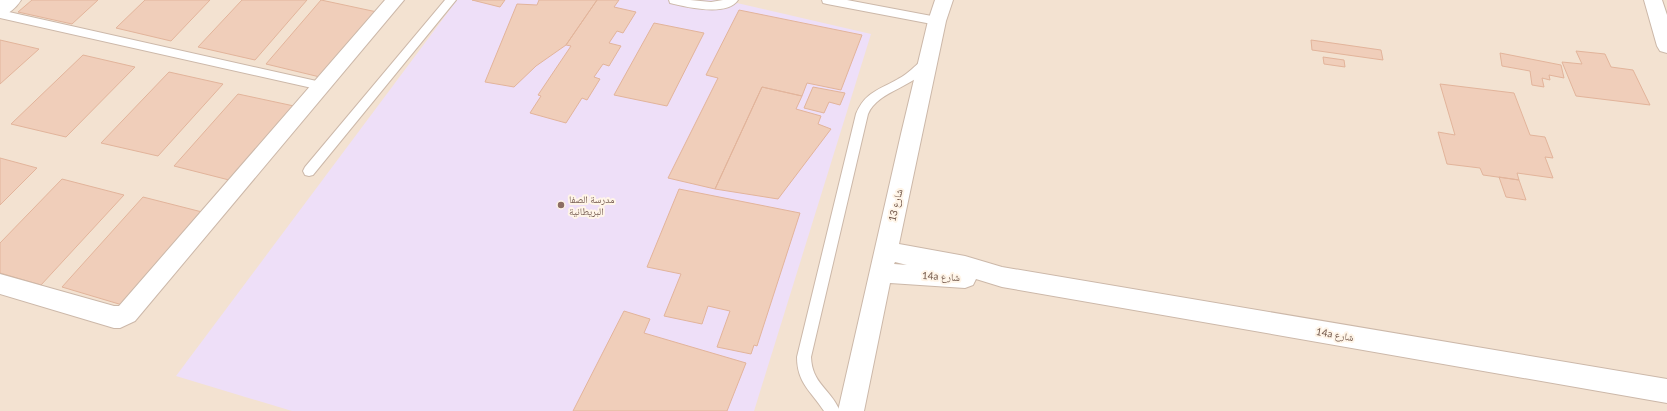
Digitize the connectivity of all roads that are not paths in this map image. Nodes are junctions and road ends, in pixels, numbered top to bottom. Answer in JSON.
{"nodes":[{"id":1,"x":12,"y":0,"type":"edge"},
{"id":2,"x":395,"y":0,"type":"edge"},
{"id":3,"x":451,"y":0,"type":"edge"},
{"id":4,"x":674,"y":0,"type":"edge"},
{"id":5,"x":733,"y":0,"type":"edge"},
{"id":6,"x":827,"y":0,"type":"edge"},
{"id":7,"x":944,"y":0,"type":"edge"},
{"id":8,"x":1653,"y":0,"type":"edge"},
{"id":9,"x":857,"y":3,"type":"edge"},
{"id":10,"x":0,"y":10,"type":"edge"},
{"id":11,"x":0,"y":14,"type":"edge"},
{"id":12,"x":937,"y":21,"type":"junction"},
{"id":13,"x":1667,"y":46,"type":"edge"},
{"id":14,"x":927,"y":62,"type":"junction"},
{"id":15,"x":321,"y":86,"type":"junction"},
{"id":16,"x":309,"y":172,"type":"dead end"},
{"id":17,"x":885,"y":251,"type":"junction"},
{"id":18,"x":880,"y":273,"type":"junction"},
{"id":19,"x":1002,"y":277,"type":"junction"},
{"id":20,"x":0,"y":284,"type":"edge"},
{"id":21,"x":1667,"y":391,"type":"edge"},
{"id":22,"x":832,"y":411,"type":"edge"},
{"id":23,"x":851,"y":411,"type":"edge"}],
"edges":[{"from":1,"to":10,"type":"street"},
{"from":2,"to":15,"type":"street"},
{"from":3,"to":16,"type":"lane"},
{"from":4,"to":5,"type":"lane"},
{"from":6,"to":9,"type":"lane"},
{"from":7,"to":12,"type":"street","name":"شارع 13"},
{"from":8,"to":13,"type":"street"},
{"from":9,"to":12,"type":"lane"},
{"from":11,"to":15,"type":"lane"},
{"from":12,"to":14,"type":"street","name":"شارع 13"},
{"from":14,"to":17,"type":"street","name":"شارع 13"},
{"from":14,"to":22,"type":"lane"},
{"from":15,"to":20,"type":"street"},
{"from":17,"to":18,"type":"street","name":"شارع 13"},
{"from":17,"to":19,"type":"street","name":"14a شارع"},
{"from":18,"to":19,"type":"street","name":"14a شارع"},
{"from":18,"to":23,"type":"street","name":"شارع 13"},
{"from":19,"to":21,"type":"street","name":"14a شارع"}]}
